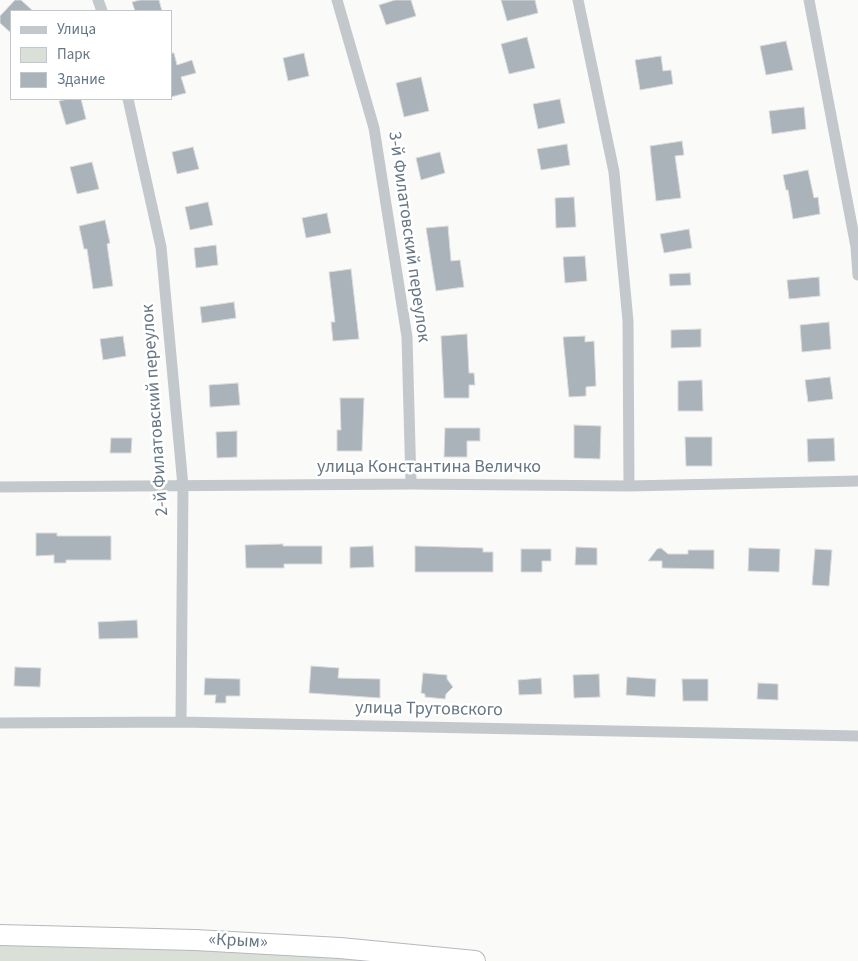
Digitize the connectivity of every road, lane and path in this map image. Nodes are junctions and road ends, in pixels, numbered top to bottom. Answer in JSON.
{"nodes":[{"id":1,"x":337,"y":0,"type":"edge"},
{"id":2,"x":578,"y":0,"type":"edge"},
{"id":3,"x":809,"y":0,"type":"edge"},
{"id":4,"x":128,"y":100,"type":"edge"},
{"id":5,"x":858,"y":275,"type":"edge"},
{"id":6,"x":858,"y":481,"type":"edge"},
{"id":7,"x":411,"y":484,"type":"junction"},
{"id":8,"x":183,"y":486,"type":"junction"},
{"id":9,"x":629,"y":486,"type":"junction"},
{"id":10,"x":0,"y":487,"type":"edge"},
{"id":11,"x":181,"y":722,"type":"junction"},
{"id":12,"x":0,"y":723,"type":"edge"},
{"id":13,"x":858,"y":736,"type":"edge"},
{"id":14,"x":0,"y":934,"type":"edge"},
{"id":15,"x":475,"y":961,"type":"edge"}],
"edges":[{"from":1,"to":7,"type":"street","name":"3-й Филатовский переулок"},
{"from":2,"to":9,"type":"street"},
{"from":3,"to":5,"type":"street"},
{"from":4,"to":8,"type":"street","name":"2-й Филатовский переулок"},
{"from":6,"to":9,"type":"street","name":"улица Константина Величко"},
{"from":7,"to":8,"type":"street","name":"улица Константина Величко"},
{"from":7,"to":9,"type":"street","name":"улица Константина Величко"},
{"from":8,"to":10,"type":"street","name":"улица Константина Величко"},
{"from":8,"to":11,"type":"street","name":"2-й Филатовский переулок"},
{"from":11,"to":12,"type":"street","name":"улица Трутовского"},
{"from":11,"to":13,"type":"street","name":"улица Трутовского"},
{"from":14,"to":15,"type":"highway","name":"«Крым»"}]}
